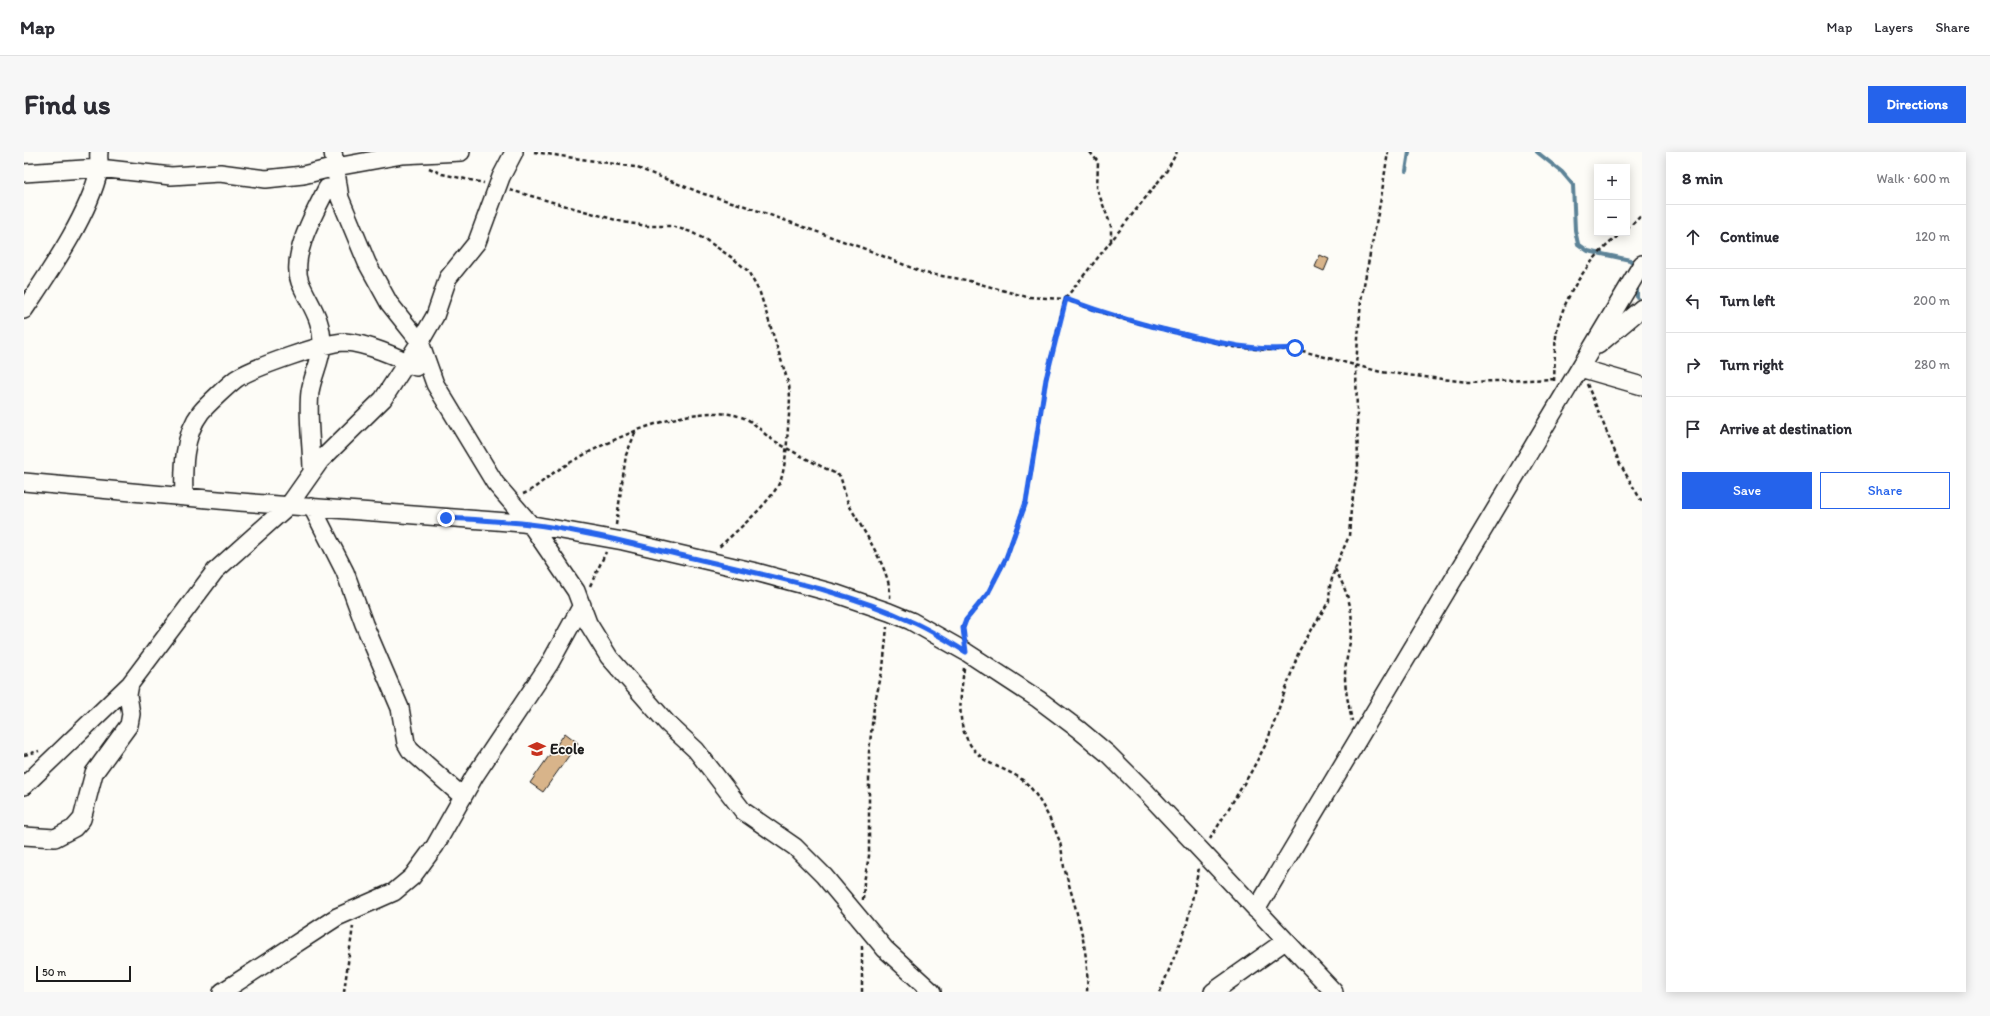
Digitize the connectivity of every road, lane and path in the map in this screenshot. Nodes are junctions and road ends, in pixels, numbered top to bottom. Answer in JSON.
{"nodes":[{"id":1,"x":461,"y":152,"type":"edge"},
{"id":2,"x":514,"y":152,"type":"edge"},
{"id":3,"x":534,"y":152,"type":"edge"},
{"id":4,"x":1090,"y":152,"type":"edge"},
{"id":5,"x":1177,"y":152,"type":"edge"},
{"id":6,"x":1388,"y":152,"type":"edge"},
{"id":7,"x":402,"y":155,"type":"junction"},
{"id":8,"x":335,"y":159,"type":"edge"},
{"id":9,"x":99,"y":160,"type":"edge"},
{"id":10,"x":24,"y":173,"type":"edge"},
{"id":11,"x":303,"y":175,"type":"junction"},
{"id":12,"x":498,"y":186,"type":"junction"},
{"id":13,"x":333,"y":193,"type":"junction"},
{"id":14,"x":1642,"y":216,"type":"edge"},
{"id":15,"x":1630,"y":226,"type":"edge"},
{"id":16,"x":1618,"y":236,"type":"edge"},
{"id":17,"x":1111,"y":243,"type":"junction"},
{"id":18,"x":1642,"y":264,"type":"edge"},
{"id":19,"x":1066,"y":299,"type":"junction"},
{"id":20,"x":1642,"y":308,"type":"edge"},
{"id":21,"x":24,"y":310,"type":"edge"},
{"id":22,"x":420,"y":342,"type":"junction"},
{"id":23,"x":322,"y":346,"type":"junction"},
{"id":24,"x":1590,"y":352,"type":"junction"},
{"id":25,"x":408,"y":362,"type":"junction"},
{"id":26,"x":1356,"y":365,"type":"junction"},
{"id":27,"x":1580,"y":368,"type":"junction"},
{"id":28,"x":432,"y":376,"type":"junction"},
{"id":29,"x":1554,"y":380,"type":"junction"},
{"id":30,"x":1642,"y":386,"type":"edge"},
{"id":31,"x":1557,"y":407,"type":"junction"},
{"id":32,"x":636,"y":430,"type":"junction"},
{"id":33,"x":787,"y":448,"type":"junction"},
{"id":34,"x":312,"y":472,"type":"junction"},
{"id":35,"x":24,"y":482,"type":"edge"},
{"id":36,"x":184,"y":497,"type":"junction"},
{"id":37,"x":509,"y":499,"type":"junction"},
{"id":38,"x":1642,"y":502,"type":"edge"},
{"id":39,"x":289,"y":505,"type":"junction"},
{"id":40,"x":312,"y":507,"type":"junction"},
{"id":41,"x":531,"y":525,"type":"junction"},
{"id":42,"x":612,"y":539,"type":"junction"},
{"id":43,"x":704,"y":561,"type":"junction"},
{"id":44,"x":1335,"y":568,"type":"junction"},
{"id":45,"x":582,"y":605,"type":"junction"},
{"id":46,"x":889,"y":612,"type":"junction"},
{"id":47,"x":966,"y":652,"type":"junction"},
{"id":48,"x":130,"y":684,"type":"junction"},
{"id":49,"x":1360,"y":740,"type":"junction"},
{"id":50,"x":24,"y":786,"type":"edge"},
{"id":51,"x":463,"y":797,"type":"junction"},
{"id":52,"x":24,"y":836,"type":"edge"},
{"id":53,"x":1202,"y":854,"type":"junction"},
{"id":54,"x":356,"y":908,"type":"junction"},
{"id":55,"x":1256,"y":910,"type":"junction"},
{"id":56,"x":863,"y":921,"type":"junction"},
{"id":57,"x":1285,"y":941,"type":"junction"},
{"id":58,"x":862,"y":944,"type":"dead end"},
{"id":59,"x":222,"y":992,"type":"edge"},
{"id":60,"x":344,"y":992,"type":"edge"},
{"id":61,"x":862,"y":992,"type":"edge"},
{"id":62,"x":932,"y":992,"type":"edge"},
{"id":63,"x":1087,"y":992,"type":"edge"},
{"id":64,"x":1160,"y":992,"type":"edge"},
{"id":65,"x":1213,"y":992,"type":"edge"},
{"id":66,"x":1334,"y":992,"type":"edge"}],
"edges":[{"from":1,"to":7,"type":"street"},
{"from":2,"to":12,"type":"street"},
{"from":3,"to":19,"type":"path"},
{"from":4,"to":17,"type":"path"},
{"from":5,"to":17,"type":"path"},
{"from":6,"to":26,"type":"path"},
{"from":7,"to":8,"type":"street"},
{"from":7,"to":12,"type":"path"},
{"from":8,"to":11,"type":"street"},
{"from":8,"to":13,"type":"street"},
{"from":9,"to":10,"type":"street"},
{"from":9,"to":11,"type":"street"},
{"from":9,"to":21,"type":"street"},
{"from":11,"to":13,"type":"street"},
{"from":12,"to":22,"type":"street"},
{"from":12,"to":33,"type":"path"},
{"from":13,"to":22,"type":"street"},
{"from":13,"to":23,"type":"street"},
{"from":14,"to":15,"type":"path"},
{"from":16,"to":29,"type":"path"},
{"from":17,"to":19,"type":"path"},
{"from":18,"to":24,"type":"street"},
{"from":19,"to":26,"type":"path"},
{"from":19,"to":47,"type":"path"},
{"from":20,"to":24,"type":"street"},
{"from":22,"to":25,"type":"street"},
{"from":22,"to":28,"type":"street"},
{"from":23,"to":25,"type":"street"},
{"from":23,"to":34,"type":"street"},
{"from":23,"to":36,"type":"street"},
{"from":24,"to":27,"type":"street"},
{"from":25,"to":28,"type":"street"},
{"from":25,"to":34,"type":"street"},
{"from":26,"to":29,"type":"path"},
{"from":26,"to":44,"type":"path"},
{"from":27,"to":29,"type":"path"},
{"from":27,"to":30,"type":"street"},
{"from":27,"to":31,"type":"street"},
{"from":27,"to":38,"type":"path"},
{"from":28,"to":37,"type":"street"},
{"from":29,"to":31,"type":"path"},
{"from":31,"to":49,"type":"street"},
{"from":32,"to":33,"type":"path"},
{"from":32,"to":37,"type":"path"},
{"from":32,"to":42,"type":"path"},
{"from":33,"to":43,"type":"path"},
{"from":33,"to":46,"type":"path"},
{"from":34,"to":39,"type":"street"},
{"from":35,"to":36,"type":"street"},
{"from":36,"to":39,"type":"street"},
{"from":37,"to":41,"type":"street"},
{"from":39,"to":40,"type":"street"},
{"from":39,"to":48,"type":"street"},
{"from":40,"to":41,"type":"street"},
{"from":40,"to":51,"type":"street"},
{"from":41,"to":42,"type":"street"},
{"from":41,"to":45,"type":"street"},
{"from":42,"to":43,"type":"street"},
{"from":42,"to":45,"type":"path"},
{"from":43,"to":46,"type":"street"},
{"from":44,"to":49,"type":"path"},
{"from":44,"to":53,"type":"path"},
{"from":45,"to":51,"type":"street"},
{"from":45,"to":56,"type":"street"},
{"from":46,"to":47,"type":"street"},
{"from":46,"to":56,"type":"path"},
{"from":47,"to":53,"type":"street"},
{"from":47,"to":63,"type":"path"},
{"from":48,"to":50,"type":"street"},
{"from":48,"to":52,"type":"street"},
{"from":49,"to":55,"type":"street"},
{"from":51,"to":54,"type":"street"},
{"from":53,"to":55,"type":"street"},
{"from":53,"to":64,"type":"path"},
{"from":54,"to":59,"type":"street"},
{"from":54,"to":60,"type":"path"},
{"from":55,"to":57,"type":"street"},
{"from":56,"to":62,"type":"street"},
{"from":57,"to":65,"type":"street"},
{"from":57,"to":66,"type":"street"},
{"from":58,"to":61,"type":"path"}]}
